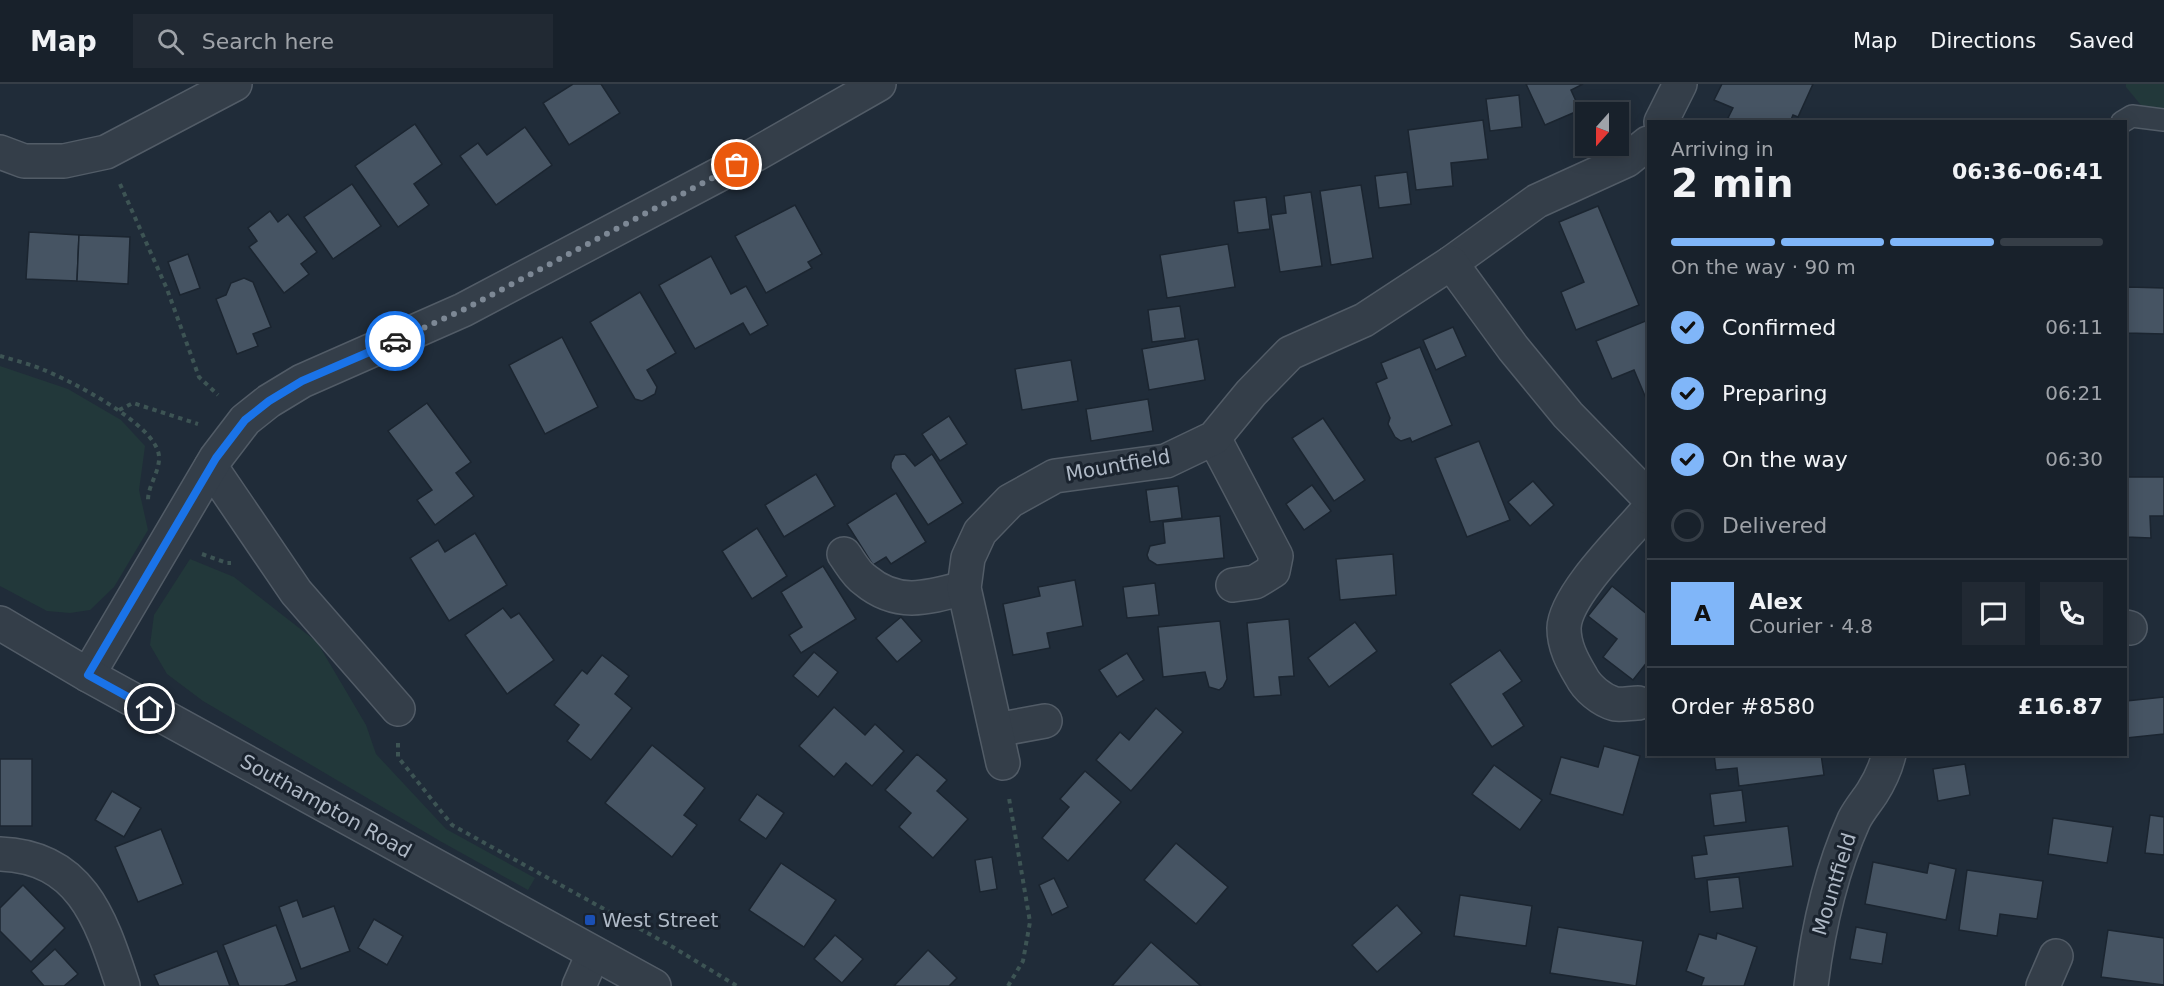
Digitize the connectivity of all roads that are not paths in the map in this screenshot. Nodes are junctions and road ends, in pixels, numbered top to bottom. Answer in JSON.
{"nodes":[{"id":1,"x":235,"y":84,"type":"edge"},
{"id":2,"x":879,"y":84,"type":"edge"},
{"id":3,"x":1680,"y":84,"type":"edge"},
{"id":4,"x":1662,"y":120,"type":"edge"},
{"id":5,"x":2126,"y":120,"type":"edge"},
{"id":6,"x":2164,"y":120,"type":"edge"},
{"id":7,"x":1647,"y":143,"type":"edge"},
{"id":8,"x":0,"y":152,"type":"edge"},
{"id":9,"x":1451,"y":263,"type":"junction"},
{"id":10,"x":1214,"y":438,"type":"junction"},
{"id":11,"x":211,"y":467,"type":"junction"},
{"id":12,"x":1647,"y":496,"type":"edge"},
{"id":13,"x":1647,"y":511,"type":"edge"},
{"id":14,"x":844,"y":554,"type":"dead end"},
{"id":15,"x":1233,"y":585,"type":"dead end"},
{"id":16,"x":964,"y":588,"type":"junction"},
{"id":17,"x":0,"y":623,"type":"edge"},
{"id":18,"x":88,"y":675,"type":"junction"},
{"id":19,"x":1638,"y":703,"type":"dead end"},
{"id":20,"x":398,"y":710,"type":"road end"},
{"id":21,"x":1045,"y":721,"type":"dead end"},
{"id":22,"x":996,"y":730,"type":"junction"},
{"id":23,"x":1888,"y":756,"type":"edge"},
{"id":24,"x":1003,"y":763,"type":"road end"},
{"id":25,"x":0,"y":854,"type":"edge"},
{"id":26,"x":593,"y":954,"type":"junction"},
{"id":27,"x":2056,"y":956,"type":"dead end"},
{"id":28,"x":123,"y":986,"type":"edge"},
{"id":29,"x":579,"y":986,"type":"edge"},
{"id":30,"x":654,"y":986,"type":"edge"},
{"id":31,"x":1811,"y":986,"type":"edge"},
{"id":32,"x":2043,"y":986,"type":"edge"}],
"edges":[{"from":1,"to":8,"type":"street"},
{"from":2,"to":11,"type":"street"},
{"from":3,"to":4,"type":"street"},
{"from":5,"to":6,"type":"lane"},
{"from":7,"to":9,"type":"street","name":"Mountfield"},
{"from":9,"to":10,"type":"street","name":"Mountfield"},
{"from":9,"to":12,"type":"street"},
{"from":10,"to":15,"type":"street"},
{"from":10,"to":16,"type":"street","name":"Mountfield"},
{"from":11,"to":18,"type":"street"},
{"from":11,"to":20,"type":"street"},
{"from":13,"to":19,"type":"street"},
{"from":14,"to":16,"type":"street"},
{"from":16,"to":22,"type":"street","name":"Mountfield"},
{"from":17,"to":18,"type":"street","name":"Southampton Road"},
{"from":18,"to":26,"type":"street","name":"Southampton Road"},
{"from":21,"to":22,"type":"street"},
{"from":22,"to":24,"type":"street","name":"Mountfield"},
{"from":23,"to":31,"type":"street","name":"Mountfield"},
{"from":25,"to":28,"type":"street"},
{"from":26,"to":29,"type":"street"},
{"from":26,"to":30,"type":"street","name":"Southampton Road"},
{"from":27,"to":32,"type":"street"}]}
